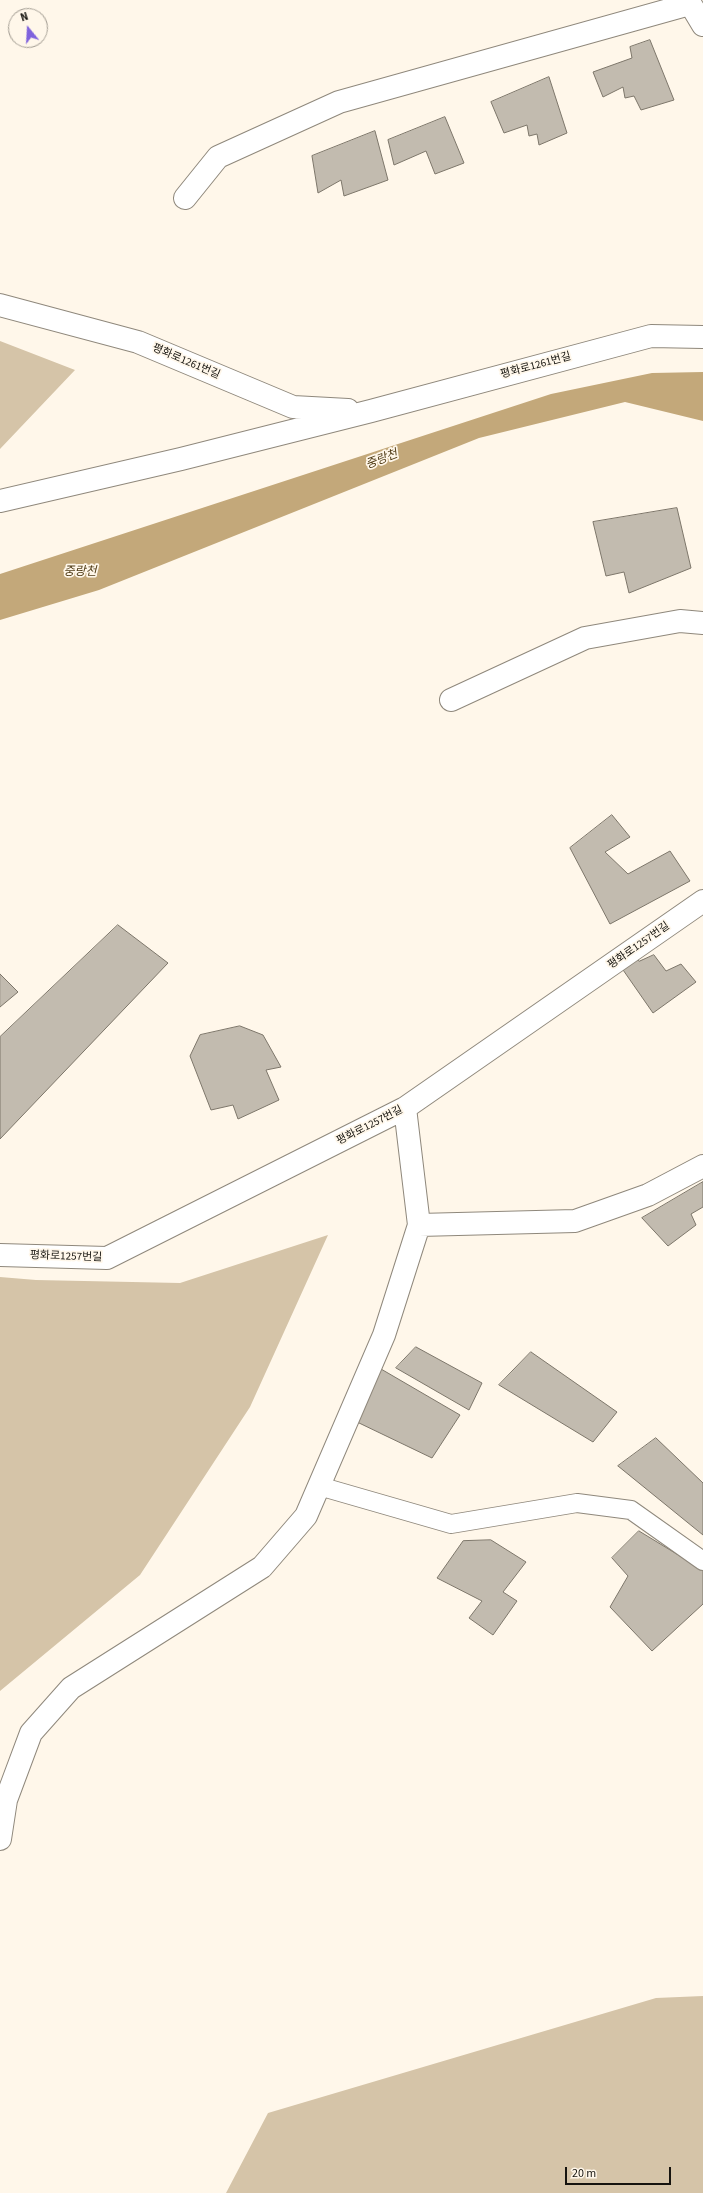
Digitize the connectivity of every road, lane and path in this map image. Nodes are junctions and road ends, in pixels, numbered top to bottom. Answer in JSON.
{"nodes":[{"id":1,"x":689,"y":2,"type":"edge"},
{"id":2,"x":703,"y":25,"type":"edge"},
{"id":3,"x":185,"y":198,"type":"dead end"},
{"id":4,"x":0,"y":305,"type":"edge"},
{"id":5,"x":703,"y":337,"type":"edge"},
{"id":6,"x":372,"y":411,"type":"junction"},
{"id":7,"x":0,"y":501,"type":"edge"},
{"id":8,"x":703,"y":623,"type":"edge"},
{"id":9,"x":451,"y":700,"type":"dead end"},
{"id":10,"x":703,"y":901,"type":"edge"},
{"id":11,"x":405,"y":1108,"type":"junction"},
{"id":12,"x":703,"y":1166,"type":"edge"},
{"id":13,"x":419,"y":1225,"type":"junction"},
{"id":14,"x":0,"y":1255,"type":"edge"},
{"id":15,"x":319,"y":1486,"type":"junction"},
{"id":16,"x":703,"y":1561,"type":"edge"},
{"id":17,"x":0,"y":1840,"type":"edge"}],
"edges":[{"from":1,"to":2,"type":"street"},
{"from":1,"to":3,"type":"street"},
{"from":4,"to":6,"type":"street","name":"평화로1261번길"},
{"from":5,"to":6,"type":"street","name":"평화로1261번길"},
{"from":6,"to":7,"type":"street","name":"평화로1261번길"},
{"from":8,"to":9,"type":"street"},
{"from":10,"to":11,"type":"street","name":"평화로1257번길"},
{"from":11,"to":13,"type":"street"},
{"from":11,"to":14,"type":"street","name":"평화로1257번길"},
{"from":12,"to":13,"type":"street"},
{"from":13,"to":15,"type":"street"},
{"from":15,"to":16,"type":"lane"},
{"from":15,"to":17,"type":"street"}]}
